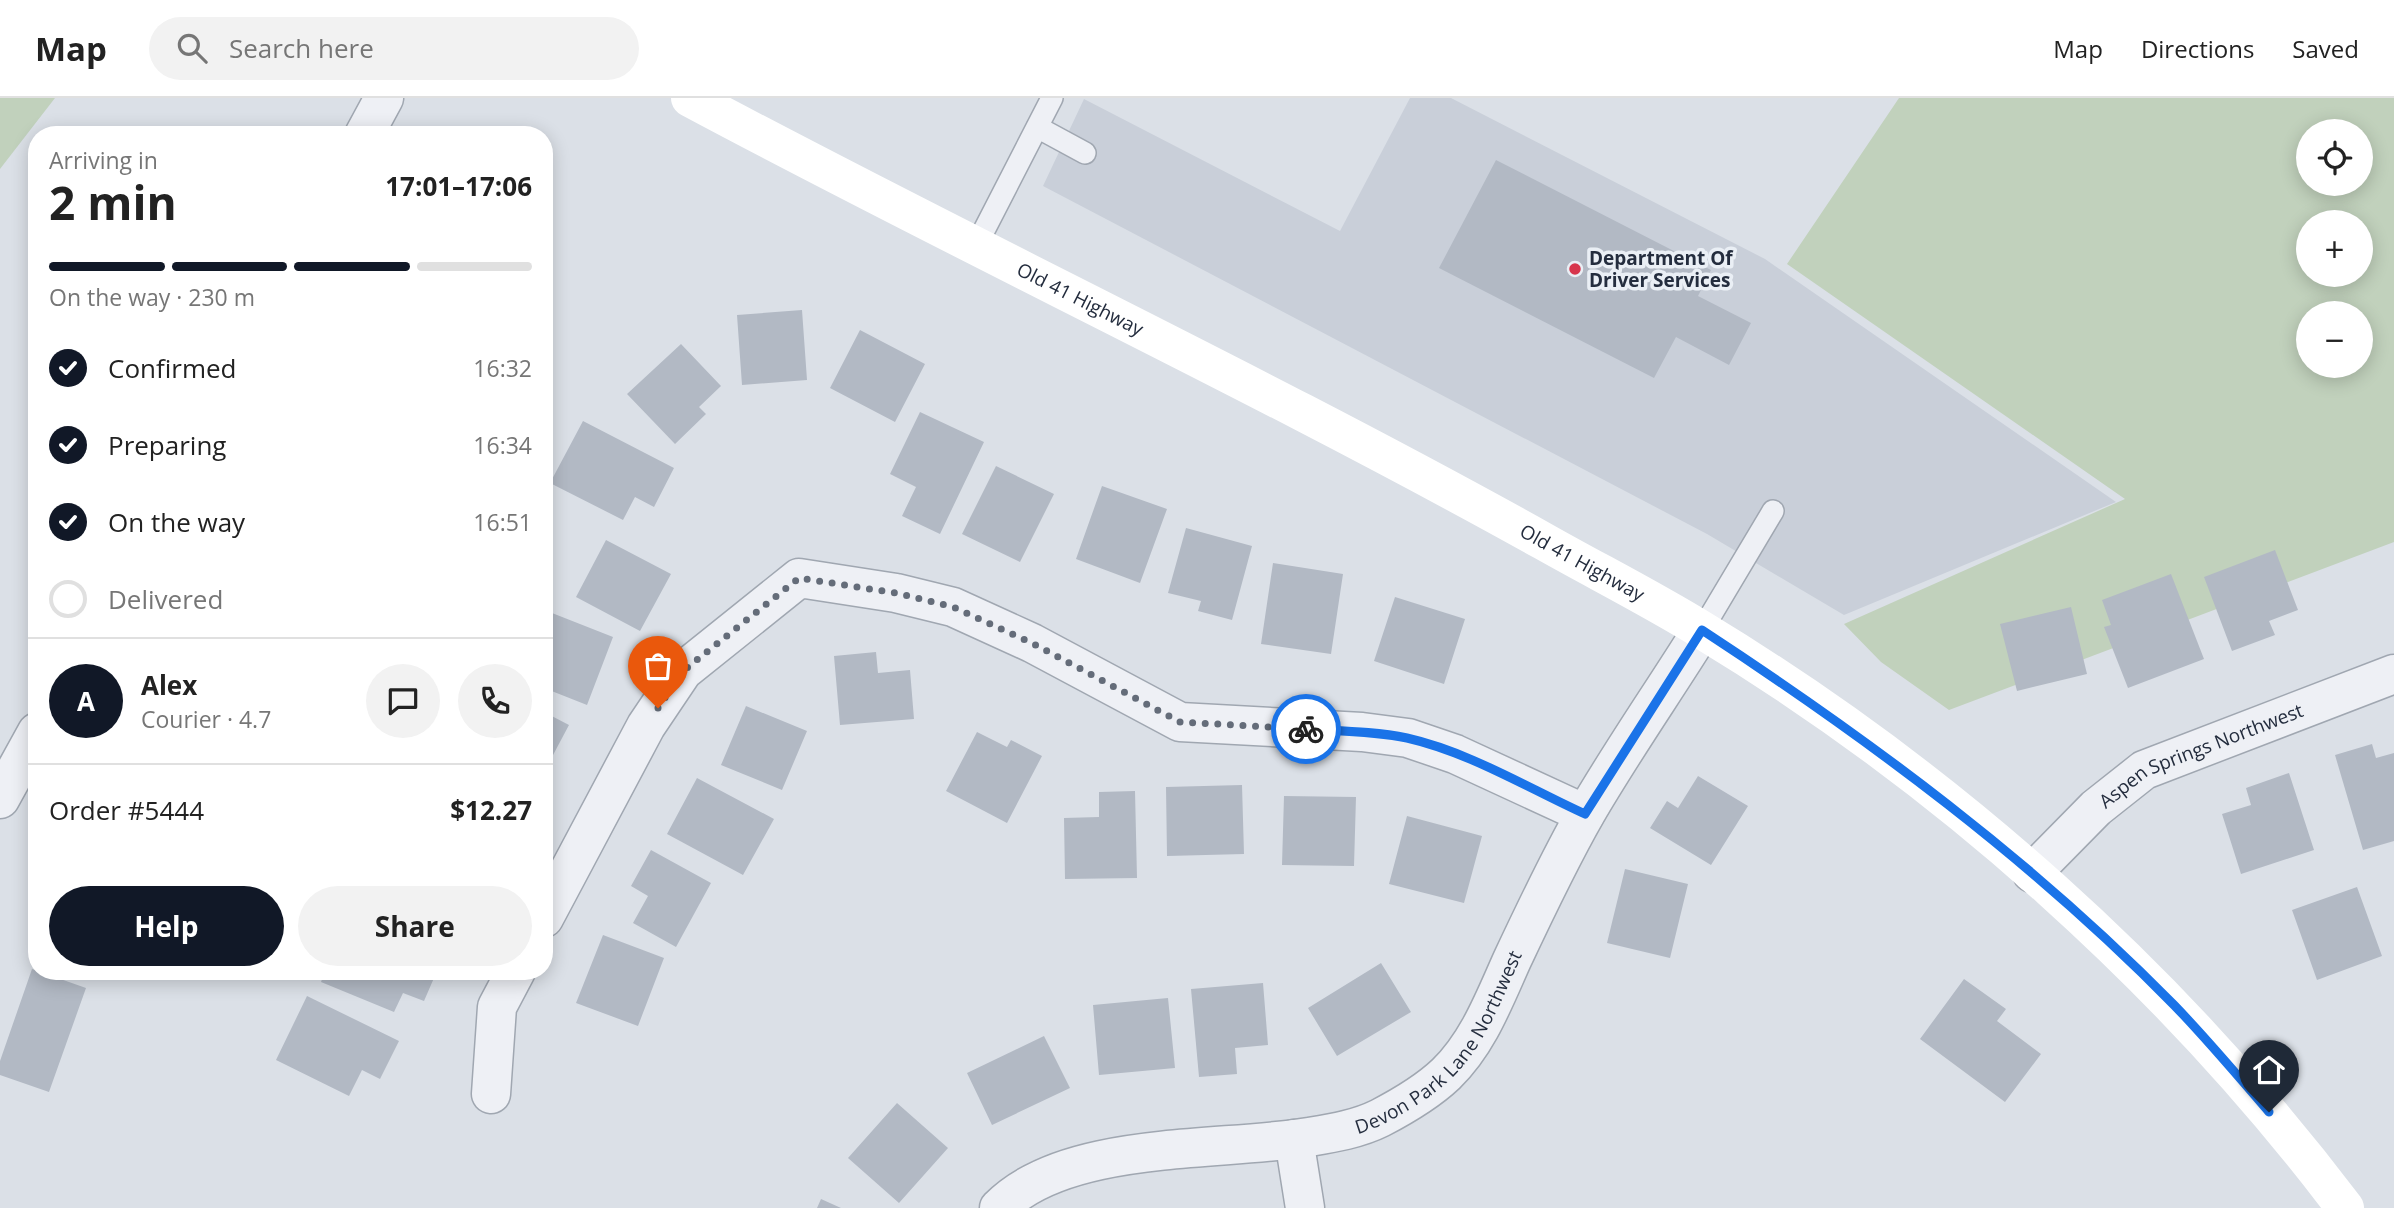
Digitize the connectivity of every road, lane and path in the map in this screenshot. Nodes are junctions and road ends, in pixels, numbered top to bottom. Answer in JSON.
{"nodes":[{"id":1,"x":384,"y":98,"type":"edge"},
{"id":2,"x":690,"y":98,"type":"edge"},
{"id":3,"x":1052,"y":98,"type":"edge"},
{"id":4,"x":369,"y":126,"type":"edge"},
{"id":5,"x":1037,"y":127,"type":"junction"},
{"id":6,"x":1086,"y":153,"type":"dead end"},
{"id":7,"x":977,"y":244,"type":"junction"},
{"id":8,"x":1773,"y":511,"type":"dead end"},
{"id":9,"x":1702,"y":630,"type":"junction"},
{"id":10,"x":2394,"y":674,"type":"edge"},
{"id":11,"x":28,"y":748,"type":"edge"},
{"id":12,"x":0,"y":799,"type":"edge"},
{"id":13,"x":1585,"y":814,"type":"junction"},
{"id":14,"x":2032,"y":873,"type":"junction"},
{"id":15,"x":553,"y":901,"type":"edge"},
{"id":16,"x":511,"y":980,"type":"edge"},
{"id":17,"x":491,"y":1094,"type":"dead end"},
{"id":18,"x":1294,"y":1139,"type":"junction"},
{"id":19,"x":999,"y":1208,"type":"edge"},
{"id":20,"x":1305,"y":1208,"type":"edge"},
{"id":21,"x":2346,"y":1208,"type":"edge"}],
"edges":[{"from":1,"to":4,"type":"street"},
{"from":2,"to":7,"type":"main road","name":"Old 41 Highway"},
{"from":3,"to":5,"type":"lane"},
{"from":5,"to":6,"type":"lane"},
{"from":5,"to":7,"type":"lane"},
{"from":7,"to":9,"type":"main road","name":"Old 41 Highway"},
{"from":8,"to":9,"type":"lane"},
{"from":9,"to":13,"type":"street","name":"Devon Park Lane Northwest"},
{"from":9,"to":14,"type":"main road","name":"Old 41 Highway"},
{"from":10,"to":14,"type":"street","name":"Aspen Springs Northwest"},
{"from":11,"to":12,"type":"street"},
{"from":13,"to":15,"type":"street"},
{"from":13,"to":18,"type":"street","name":"Devon Park Lane Northwest"},
{"from":14,"to":21,"type":"main road","name":"Old 41 Highway"},
{"from":16,"to":17,"type":"street"},
{"from":18,"to":19,"type":"street","name":"Devon Park Lane Northwest"},
{"from":18,"to":20,"type":"street"}]}
